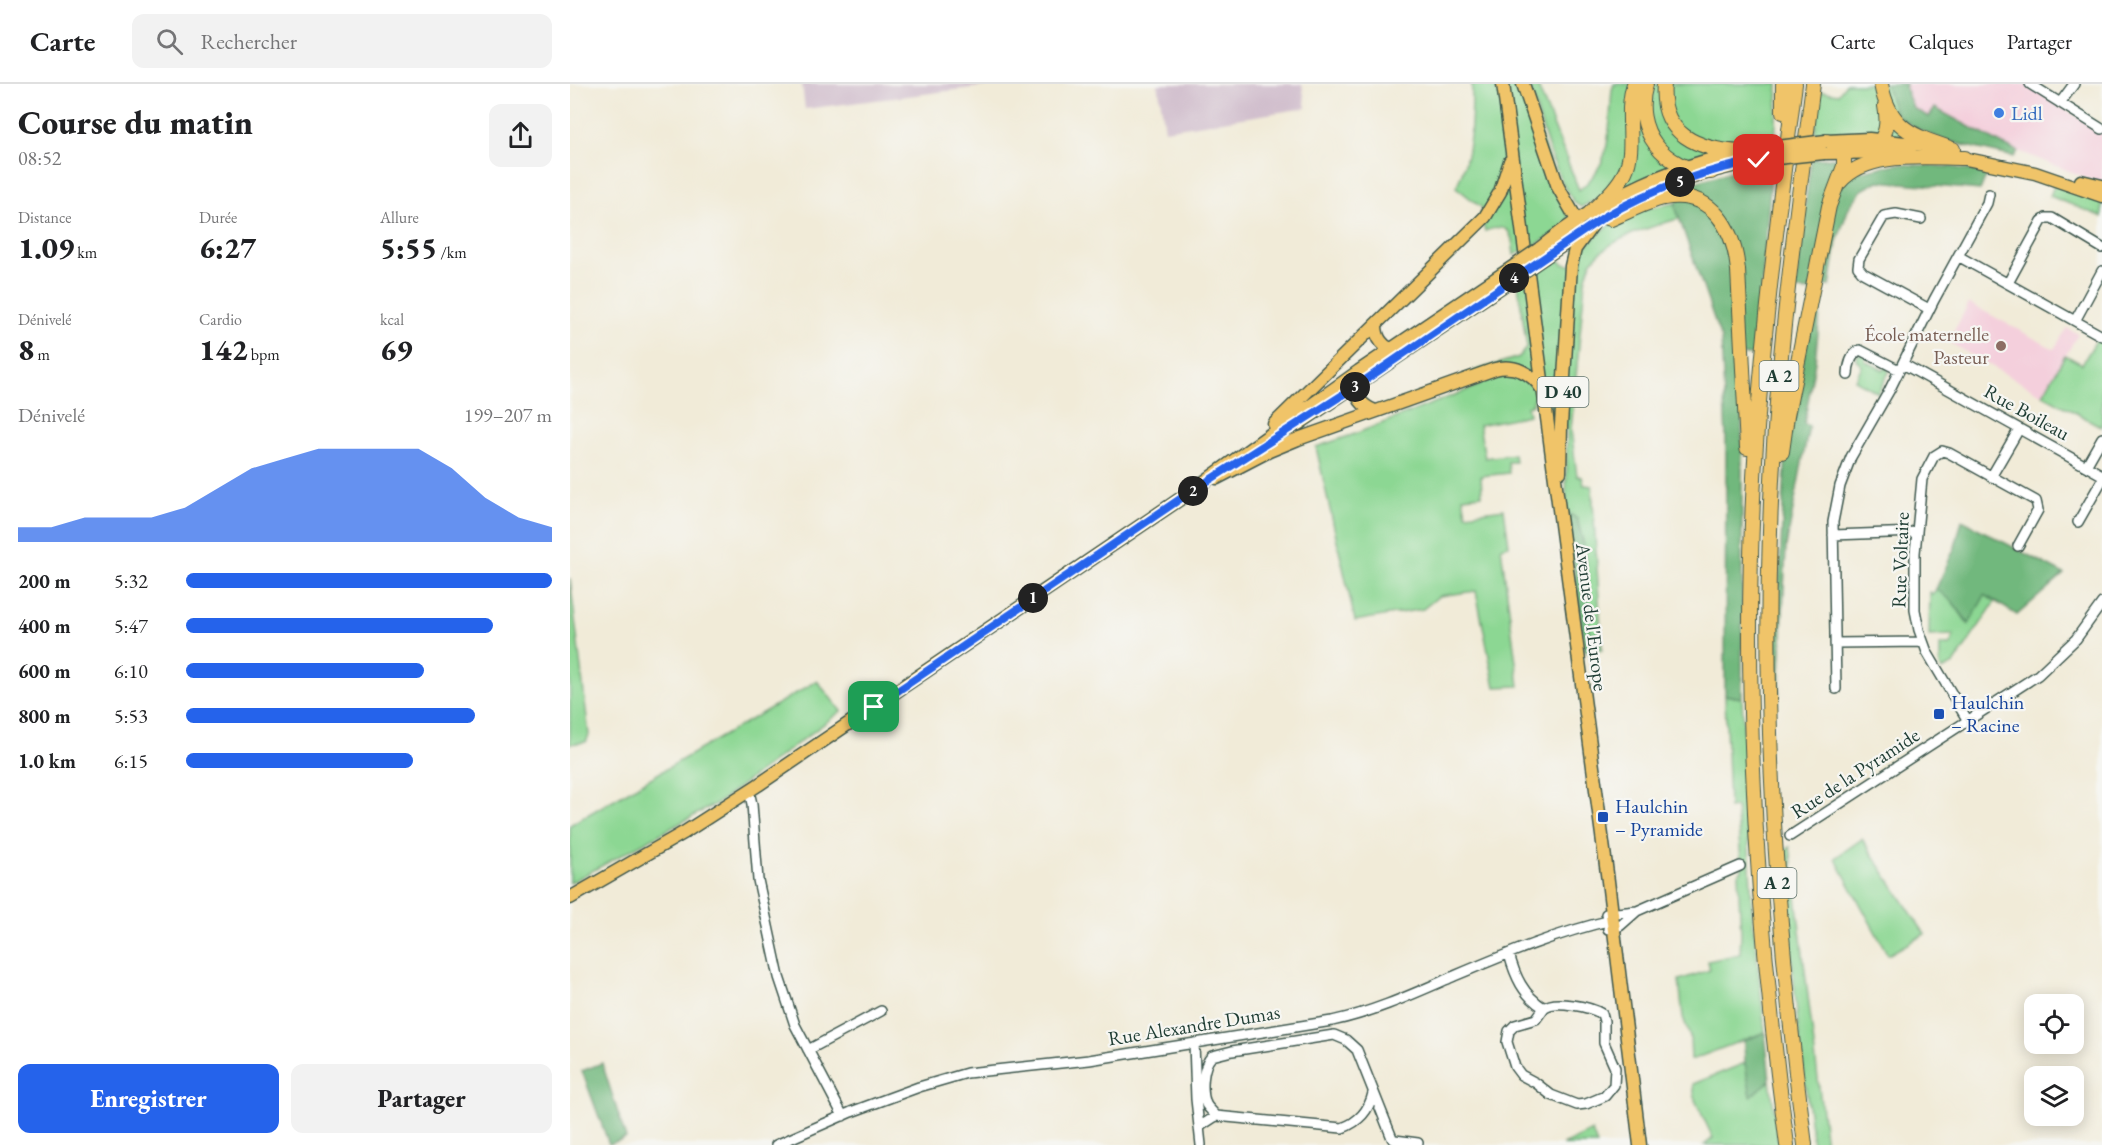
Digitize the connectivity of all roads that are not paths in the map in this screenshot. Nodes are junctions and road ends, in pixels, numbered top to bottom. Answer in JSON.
{"nodes":[{"id":1,"x":1503,"y":84,"type":"edge"},
{"id":2,"x":1523,"y":84,"type":"edge"},
{"id":3,"x":1634,"y":84,"type":"edge"},
{"id":4,"x":1646,"y":84,"type":"edge"},
{"id":5,"x":1664,"y":84,"type":"edge"},
{"id":6,"x":1783,"y":84,"type":"edge"},
{"id":7,"x":1795,"y":84,"type":"edge"},
{"id":8,"x":1813,"y":84,"type":"edge"},
{"id":9,"x":1881,"y":84,"type":"edge"},
{"id":10,"x":2030,"y":84,"type":"edge"},
{"id":11,"x":2074,"y":84,"type":"edge"},
{"id":12,"x":1884,"y":99,"type":"junction"},
{"id":13,"x":2060,"y":103,"type":"junction"},
{"id":14,"x":2102,"y":129,"type":"edge"},
{"id":15,"x":1881,"y":140,"type":"junction"},
{"id":16,"x":1825,"y":147,"type":"junction"},
{"id":17,"x":1953,"y":149,"type":"junction"},
{"id":18,"x":1742,"y":152,"type":"junction"},
{"id":19,"x":1846,"y":152,"type":"junction"},
{"id":20,"x":1512,"y":154,"type":"junction"},
{"id":21,"x":1760,"y":154,"type":"junction"},
{"id":22,"x":1965,"y":158,"type":"junction"},
{"id":23,"x":1687,"y":168,"type":"junction"},
{"id":24,"x":1711,"y":172,"type":"junction"},
{"id":25,"x":1837,"y":186,"type":"junction"},
{"id":26,"x":2102,"y":186,"type":"edge"},
{"id":27,"x":1989,"y":194,"type":"dead end"},
{"id":28,"x":2102,"y":196,"type":"edge"},
{"id":29,"x":1596,"y":218,"type":"junction"},
{"id":30,"x":1921,"y":219,"type":"dead end"},
{"id":31,"x":1577,"y":220,"type":"junction"},
{"id":32,"x":1776,"y":231,"type":"junction"},
{"id":33,"x":1572,"y":238,"type":"junction"},
{"id":34,"x":1559,"y":248,"type":"junction"},
{"id":35,"x":2102,"y":248,"type":"edge"},
{"id":36,"x":1542,"y":253,"type":"junction"},
{"id":37,"x":1958,"y":256,"type":"junction"},
{"id":38,"x":1571,"y":266,"type":"junction"},
{"id":39,"x":2102,"y":271,"type":"edge"},
{"id":40,"x":1504,"y":279,"type":"junction"},
{"id":41,"x":2008,"y":283,"type":"junction"},
{"id":42,"x":1929,"y":309,"type":"junction"},
{"id":43,"x":2075,"y":321,"type":"junction"},
{"id":44,"x":1376,"y":325,"type":"junction"},
{"id":45,"x":2102,"y":336,"type":"edge"},
{"id":46,"x":1414,"y":345,"type":"junction"},
{"id":47,"x":1390,"y":350,"type":"junction"},
{"id":48,"x":1901,"y":367,"type":"junction"},
{"id":49,"x":1359,"y":371,"type":"junction"},
{"id":50,"x":1848,"y":375,"type":"dead end"},
{"id":51,"x":1355,"y":387,"type":"junction"},
{"id":52,"x":1543,"y":390,"type":"junction"},
{"id":53,"x":1375,"y":411,"type":"junction"},
{"id":54,"x":2019,"y":429,"type":"junction"},
{"id":55,"x":2102,"y":438,"type":"edge"},
{"id":56,"x":1230,"y":462,"type":"junction"},
{"id":57,"x":2086,"y":466,"type":"junction"},
{"id":58,"x":2102,"y":475,"type":"edge"},
{"id":59,"x":1991,"y":477,"type":"junction"},
{"id":60,"x":2102,"y":480,"type":"edge"},
{"id":61,"x":1210,"y":481,"type":"junction"},
{"id":62,"x":1183,"y":497,"type":"junction"},
{"id":63,"x":1560,"y":518,"type":"junction"},
{"id":64,"x":2078,"y":522,"type":"dead end"},
{"id":65,"x":1917,"y":532,"type":"junction"},
{"id":66,"x":1833,"y":535,"type":"junction"},
{"id":67,"x":2018,"y":546,"type":"dead end"},
{"id":68,"x":1750,"y":576,"type":"junction"},
{"id":69,"x":1768,"y":578,"type":"junction"},
{"id":70,"x":2102,"y":603,"type":"edge"},
{"id":71,"x":1923,"y":642,"type":"junction"},
{"id":72,"x":1835,"y":643,"type":"junction"},
{"id":73,"x":1836,"y":689,"type":"dead end"},
{"id":74,"x":1968,"y":721,"type":"junction"},
{"id":75,"x":749,"y":791,"type":"junction"},
{"id":76,"x":1790,"y":836,"type":"dead end"},
{"id":77,"x":1740,"y":866,"type":"dead end"},
{"id":78,"x":570,"y":898,"type":"edge"},
{"id":79,"x":1636,"y":911,"type":"junction"},
{"id":80,"x":1610,"y":921,"type":"junction"},
{"id":81,"x":1509,"y":954,"type":"junction"},
{"id":82,"x":1544,"y":1008,"type":"junction"},
{"id":83,"x":881,"y":1011,"type":"dead end"},
{"id":84,"x":1337,"y":1020,"type":"junction"},
{"id":85,"x":1339,"y":1036,"type":"junction"},
{"id":86,"x":1194,"y":1043,"type":"junction"},
{"id":87,"x":808,"y":1050,"type":"junction"},
{"id":88,"x":1373,"y":1093,"type":"junction"},
{"id":89,"x":843,"y":1116,"type":"junction"},
{"id":90,"x":1216,"y":1116,"type":"junction"},
{"id":91,"x":1383,"y":1118,"type":"junction"},
{"id":92,"x":1360,"y":1119,"type":"junction"},
{"id":93,"x":1199,"y":1126,"type":"junction"},
{"id":94,"x":1418,"y":1143,"type":"dead end"},
{"id":95,"x":776,"y":1145,"type":"edge"},
{"id":96,"x":1201,"y":1145,"type":"edge"},
{"id":97,"x":1640,"y":1145,"type":"edge"},
{"id":98,"x":1786,"y":1145,"type":"edge"},
{"id":99,"x":1805,"y":1145,"type":"edge"}],
"edges":[{"from":1,"to":20,"type":"main road","name":"Avenue de l'Europe"},
{"from":2,"to":31,"type":"main road"},
{"from":3,"to":29,"type":"highway"},
{"from":4,"to":23,"type":"highway"},
{"from":5,"to":18,"type":"highway"},
{"from":6,"to":32,"type":"highway"},
{"from":7,"to":32,"type":"highway","number":"A 2"},
{"from":8,"to":69,"type":"highway","number":"A 2"},
{"from":9,"to":12,"type":"highway"},
{"from":10,"to":13,"type":"street"},
{"from":11,"to":13,"type":"street"},
{"from":12,"to":15,"type":"highway"},
{"from":12,"to":17,"type":"highway"},
{"from":13,"to":14,"type":"street"},
{"from":15,"to":16,"type":"main road","number":"D 40"},
{"from":15,"to":17,"type":"main road","number":"D 40"},
{"from":15,"to":19,"type":"highway"},
{"from":16,"to":19,"type":"highway"},
{"from":16,"to":21,"type":"main road","number":"D 40","bridge":true},
{"from":17,"to":26,"type":"main road","number":"D 40"},
{"from":18,"to":21,"type":"main road","number":"D 40"},
{"from":18,"to":23,"type":"main road","number":"D 40"},
{"from":19,"to":22,"type":"main road"},
{"from":19,"to":25,"type":"highway"},
{"from":20,"to":44,"type":"main road","number":"D 40"},
{"from":20,"to":52,"type":"main road","name":"Avenue de l'Europe"},
{"from":21,"to":24,"type":"main road","number":"D 40"},
{"from":22,"to":25,"type":"highway"},
{"from":22,"to":28,"type":"main road"},
{"from":23,"to":24,"type":"highway"},
{"from":23,"to":29,"type":"main road","number":"D 40"},
{"from":24,"to":29,"type":"main road","number":"D 40"},
{"from":25,"to":69,"type":"highway"},
{"from":27,"to":37,"type":"street"},
{"from":29,"to":31,"type":"main road","number":"D 40"},
{"from":29,"to":33,"type":"main road","number":"D 40"},
{"from":29,"to":38,"type":"main road","number":"D 40"},
{"from":29,"to":68,"type":"highway"},
{"from":30,"to":42,"type":"street"},
{"from":31,"to":33,"type":"main road"},
{"from":31,"to":36,"type":"main road","number":"D 40"},
{"from":32,"to":68,"type":"highway","number":"A 2"},
{"from":33,"to":34,"type":"main road","number":"D 40"},
{"from":34,"to":36,"type":"main road"},
{"from":34,"to":38,"type":"main road"},
{"from":35,"to":41,"type":"street"},
{"from":36,"to":40,"type":"main road","number":"D 40","bridge":true},
{"from":37,"to":41,"type":"street"},
{"from":37,"to":42,"type":"street"},
{"from":38,"to":63,"type":"main road","number":"D 40"},
{"from":39,"to":43,"type":"street"},
{"from":40,"to":46,"type":"main road","number":"D 40"},
{"from":40,"to":47,"type":"main road","number":"D 40"},
{"from":41,"to":43,"type":"street"},
{"from":42,"to":48,"type":"street"},
{"from":43,"to":45,"type":"street"},
{"from":44,"to":47,"type":"main road"},
{"from":44,"to":56,"type":"main road","number":"D 40"},
{"from":46,"to":47,"type":"main road","number":"D 40"},
{"from":46,"to":51,"type":"main road","number":"D 40"},
{"from":47,"to":49,"type":"main road","number":"D 40"},
{"from":48,"to":50,"type":"street","name":"Rue Boileau"},
{"from":48,"to":54,"type":"street","name":"Rue Boileau"},
{"from":48,"to":66,"type":"street"},
{"from":49,"to":51,"type":"main road"},
{"from":49,"to":56,"type":"main road","number":"D 40"},
{"from":51,"to":53,"type":"main road"},
{"from":51,"to":61,"type":"main road","number":"D 40"},
{"from":52,"to":53,"type":"main road"},
{"from":52,"to":63,"type":"main road","name":"Avenue de l'Europe"},
{"from":53,"to":61,"type":"main road"},
{"from":54,"to":57,"type":"street","name":"Rue Boileau"},
{"from":54,"to":59,"type":"street"},
{"from":55,"to":57,"type":"street"},
{"from":56,"to":62,"type":"main road","number":"D 40"},
{"from":57,"to":58,"type":"street","name":"Rue Boileau"},
{"from":59,"to":65,"type":"street","name":"Rue Voltaire"},
{"from":59,"to":67,"type":"street"},
{"from":60,"to":64,"type":"street"},
{"from":61,"to":62,"type":"main road","number":"D 40"},
{"from":62,"to":75,"type":"main road","number":"D 40"},
{"from":63,"to":80,"type":"main road","name":"Avenue de l'Europe"},
{"from":65,"to":66,"type":"street"},
{"from":65,"to":71,"type":"street","name":"Rue Voltaire"},
{"from":66,"to":72,"type":"street"},
{"from":68,"to":98,"type":"highway","number":"A 2"},
{"from":69,"to":99,"type":"highway","number":"A 2"},
{"from":70,"to":74,"type":"street","name":"Rue de la Pyramide"},
{"from":71,"to":72,"type":"street"},
{"from":71,"to":74,"type":"street","name":"Rue Voltaire"},
{"from":72,"to":73,"type":"street"},
{"from":74,"to":76,"type":"street","name":"Rue de la Pyramide"},
{"from":75,"to":78,"type":"main road","number":"D 40"},
{"from":75,"to":87,"type":"street"},
{"from":77,"to":79,"type":"street"},
{"from":79,"to":80,"type":"street"},
{"from":79,"to":80,"type":"street"},
{"from":80,"to":81,"type":"street","name":"Rue Alexandre Dumas"},
{"from":80,"to":97,"type":"main road","name":"Avenue de l'Europe"},
{"from":81,"to":82,"type":"street"},
{"from":81,"to":84,"type":"street","name":"Rue Alexandre Dumas"},
{"from":82,"to":82,"type":"street"},
{"from":83,"to":87,"type":"street"},
{"from":84,"to":85,"type":"street"},
{"from":84,"to":86,"type":"street","name":"Rue Alexandre Dumas"},
{"from":85,"to":88,"type":"street"},
{"from":85,"to":90,"type":"street"},
{"from":86,"to":89,"type":"street","name":"Rue Alexandre Dumas"},
{"from":86,"to":93,"type":"street"},
{"from":87,"to":89,"type":"street"},
{"from":88,"to":91,"type":"street"},
{"from":88,"to":92,"type":"street"},
{"from":89,"to":95,"type":"street","name":"Rue Alexandre Dumas"},
{"from":90,"to":92,"type":"street"},
{"from":90,"to":93,"type":"street"},
{"from":91,"to":92,"type":"street"},
{"from":91,"to":94,"type":"street"},
{"from":93,"to":96,"type":"street"}]}
